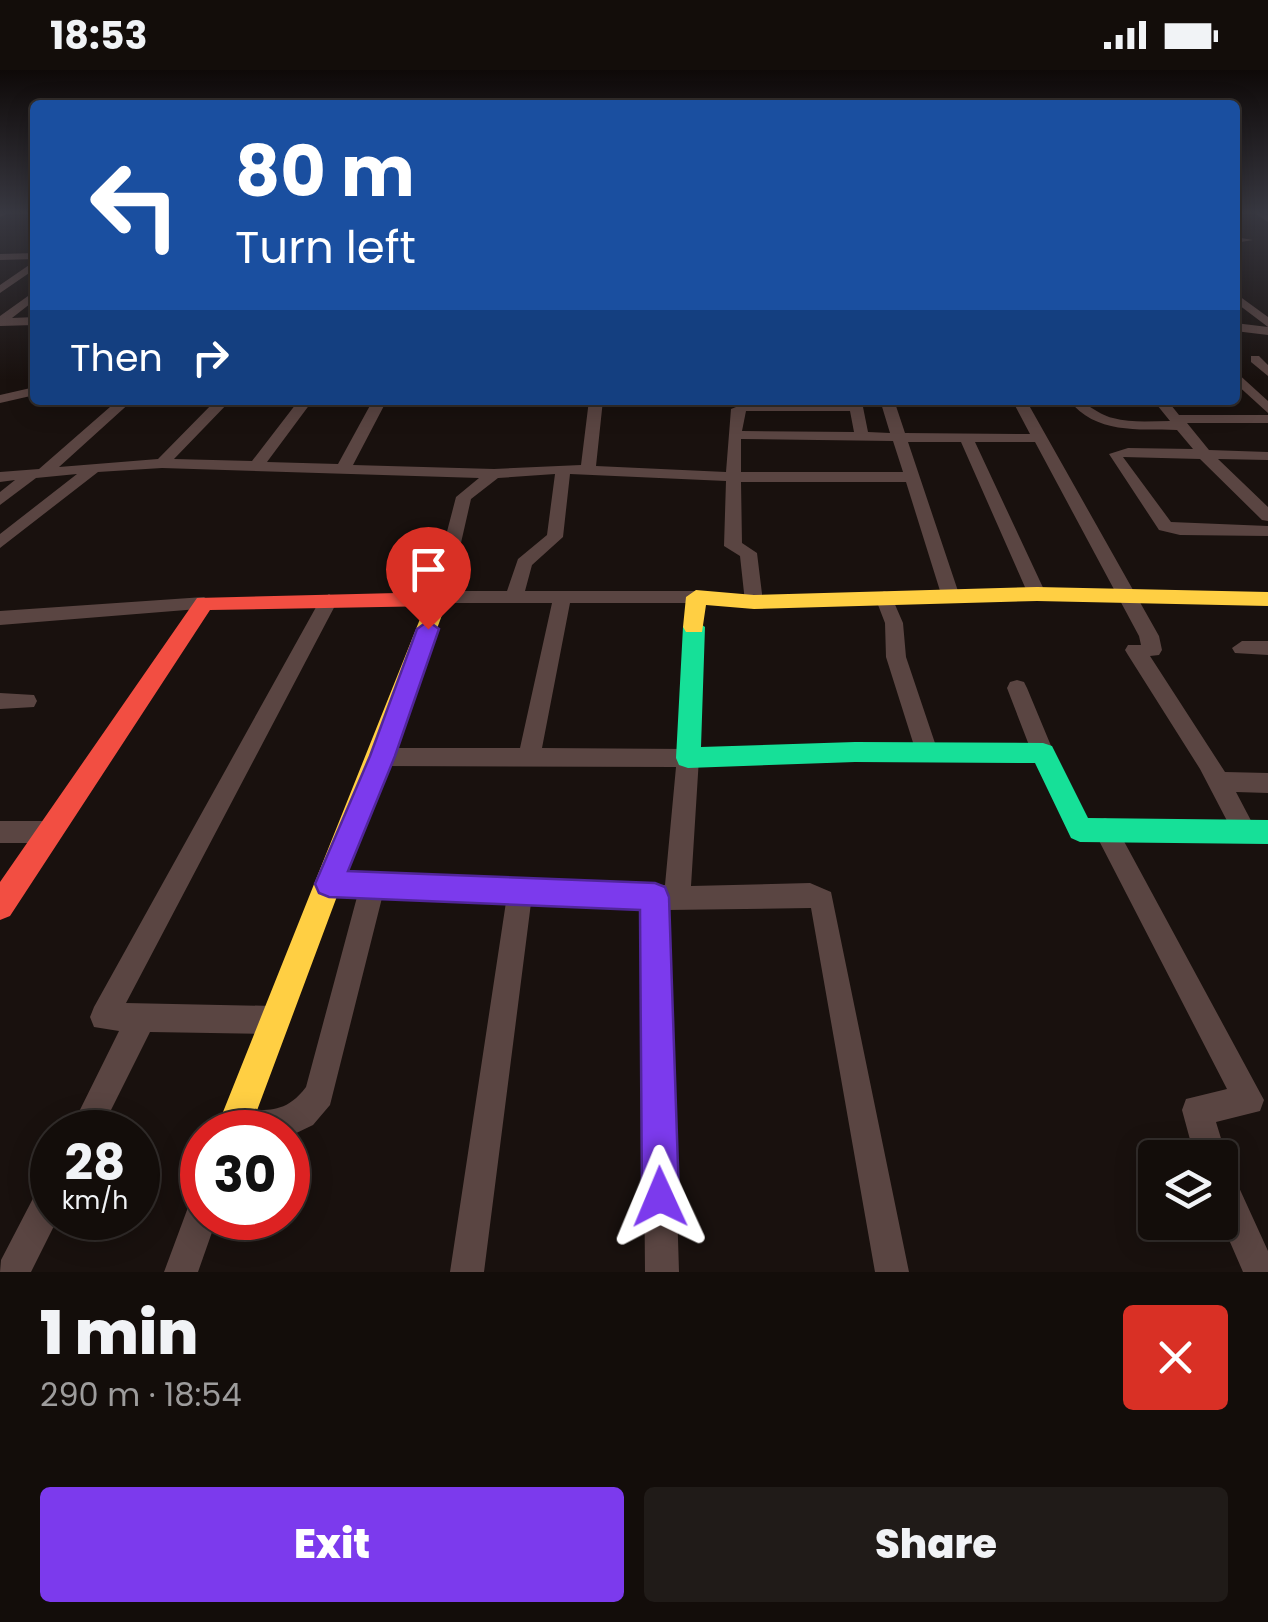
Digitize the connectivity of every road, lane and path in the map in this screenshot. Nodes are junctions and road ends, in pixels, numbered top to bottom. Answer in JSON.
{"nodes":[{"id":1,"x":29,"y":268,"type":"edge"},
{"id":2,"x":0,"y":290,"type":"edge"},
{"id":3,"x":30,"y":298,"type":"edge"},
{"id":4,"x":1240,"y":300,"type":"edge"},
{"id":5,"x":0,"y":322,"type":"edge"},
{"id":6,"x":30,"y":322,"type":"edge"},
{"id":7,"x":1268,"y":323,"type":"edge"},
{"id":8,"x":1240,"y":328,"type":"edge"},
{"id":9,"x":1268,"y":332,"type":"edge"},
{"id":10,"x":1255,"y":359,"type":"dead end"},
{"id":11,"x":1268,"y":372,"type":"edge"},
{"id":12,"x":1240,"y":380,"type":"edge"},
{"id":13,"x":30,"y":392,"type":"edge"},
{"id":14,"x":0,"y":400,"type":"edge"},
{"id":15,"x":120,"y":405,"type":"edge"},
{"id":16,"x":219,"y":405,"type":"edge"},
{"id":17,"x":302,"y":405,"type":"edge"},
{"id":18,"x":377,"y":405,"type":"edge"},
{"id":19,"x":595,"y":405,"type":"edge"},
{"id":20,"x":888,"y":405,"type":"edge"},
{"id":21,"x":1028,"y":405,"type":"edge"},
{"id":22,"x":1079,"y":405,"type":"edge"},
{"id":23,"x":1165,"y":405,"type":"edge"},
{"id":24,"x":1268,"y":409,"type":"edge"},
{"id":25,"x":1268,"y":419,"type":"edge"},
{"id":26,"x":1180,"y":422,"type":"junction"},
{"id":27,"x":734,"y":435,"type":"junction"},
{"id":28,"x":898,"y":437,"type":"junction"},
{"id":29,"x":862,"y":438,"type":"junction"},
{"id":30,"x":965,"y":438,"type":"junction"},
{"id":31,"x":1042,"y":438,"type":"junction"},
{"id":32,"x":1205,"y":455,"type":"junction"},
{"id":33,"x":1268,"y":456,"type":"edge"},
{"id":34,"x":162,"y":463,"type":"junction"},
{"id":35,"x":256,"y":467,"type":"junction"},
{"id":36,"x":94,"y":468,"type":"junction"},
{"id":37,"x":344,"y":469,"type":"junction"},
{"id":38,"x":563,"y":469,"type":"junction"},
{"id":39,"x":588,"y":470,"type":"junction"},
{"id":40,"x":37,"y":474,"type":"junction"},
{"id":41,"x":494,"y":474,"type":"junction"},
{"id":42,"x":0,"y":477,"type":"edge"},
{"id":43,"x":734,"y":477,"type":"junction"},
{"id":44,"x":912,"y":477,"type":"junction"},
{"id":45,"x":0,"y":500,"type":"edge"},
{"id":46,"x":1266,"y":511,"type":"edge"},
{"id":47,"x":1268,"y":531,"type":"edge"},
{"id":48,"x":0,"y":543,"type":"edge"},
{"id":49,"x":950,"y":594,"type":"junction"},
{"id":50,"x":1038,"y":594,"type":"junction"},
{"id":51,"x":1124,"y":596,"type":"junction"},
{"id":52,"x":440,"y":597,"type":"junction"},
{"id":53,"x":514,"y":597,"type":"junction"},
{"id":54,"x":562,"y":597,"type":"junction"},
{"id":55,"x":696,"y":597,"type":"junction"},
{"id":56,"x":884,"y":597,"type":"junction"},
{"id":57,"x":1268,"y":599,"type":"edge"},
{"id":58,"x":328,"y":600,"type":"junction"},
{"id":59,"x":754,"y":602,"type":"junction"},
{"id":60,"x":204,"y":603,"type":"junction"},
{"id":61,"x":0,"y":618,"type":"edge"},
{"id":62,"x":1242,"y":648,"type":"dead end"},
{"id":63,"x":1268,"y":648,"type":"edge"},
{"id":64,"x":1017,"y":688,"type":"dead end"},
{"id":65,"x":0,"y":701,"type":"edge"},
{"id":66,"x":27,"y":702,"type":"dead end"},
{"id":67,"x":927,"y":752,"type":"junction"},
{"id":68,"x":1043,"y":753,"type":"junction"},
{"id":69,"x":383,"y":756,"type":"junction"},
{"id":70,"x":529,"y":756,"type":"junction"},
{"id":71,"x":688,"y":758,"type":"junction"},
{"id":72,"x":1218,"y":782,"type":"junction"},
{"id":73,"x":1268,"y":783,"type":"edge"},
{"id":74,"x":1105,"y":829,"type":"junction"},
{"id":75,"x":0,"y":832,"type":"edge"},
{"id":76,"x":50,"y":832,"type":"junction"},
{"id":77,"x":1262,"y":833,"type":"edge"},
{"id":78,"x":329,"y":884,"type":"junction"},
{"id":79,"x":373,"y":885,"type":"junction"},
{"id":80,"x":520,"y":890,"type":"junction"},
{"id":81,"x":666,"y":898,"type":"junction"},
{"id":82,"x":0,"y":906,"type":"edge"},
{"id":83,"x":142,"y":1019,"type":"junction"},
{"id":84,"x":273,"y":1020,"type":"junction"},
{"id":85,"x":95,"y":1110,"type":"edge"},
{"id":86,"x":240,"y":1110,"type":"edge"},
{"id":87,"x":305,"y":1110,"type":"edge"},
{"id":88,"x":1206,"y":1140,"type":"edge"},
{"id":89,"x":1238,"y":1221,"type":"edge"},
{"id":90,"x":30,"y":1238,"type":"edge"},
{"id":91,"x":193,"y":1240,"type":"edge"},
{"id":92,"x":13,"y":1272,"type":"edge"},
{"id":93,"x":182,"y":1272,"type":"edge"},
{"id":94,"x":467,"y":1272,"type":"edge"},
{"id":95,"x":662,"y":1272,"type":"edge"},
{"id":96,"x":892,"y":1272,"type":"edge"},
{"id":97,"x":1260,"y":1272,"type":"edge"}],
"edges":[{"from":1,"to":2,"type":"street"},
{"from":3,"to":5,"type":"street"},
{"from":4,"to":7,"type":"street"},
{"from":5,"to":6,"type":"street"},
{"from":8,"to":9,"type":"street"},
{"from":10,"to":11,"type":"street"},
{"from":12,"to":24,"type":"street"},
{"from":13,"to":14,"type":"street"},
{"from":15,"to":40,"type":"street"},
{"from":16,"to":34,"type":"street"},
{"from":17,"to":35,"type":"street"},
{"from":18,"to":37,"type":"street"},
{"from":19,"to":39,"type":"street"},
{"from":20,"to":28,"type":"street"},
{"from":21,"to":31,"type":"street"},
{"from":22,"to":26,"type":"street"},
{"from":23,"to":26,"type":"street"},
{"from":25,"to":26,"type":"street"},
{"from":26,"to":32,"type":"street"},
{"from":27,"to":29,"type":"street"},
{"from":27,"to":29,"type":"street"},
{"from":27,"to":43,"type":"street"},
{"from":28,"to":29,"type":"street"},
{"from":28,"to":30,"type":"street"},
{"from":28,"to":44,"type":"street"},
{"from":30,"to":31,"type":"street"},
{"from":30,"to":50,"type":"street"},
{"from":31,"to":51,"type":"street"},
{"from":32,"to":33,"type":"street"},
{"from":32,"to":46,"type":"street"},
{"from":32,"to":47,"type":"street"},
{"from":34,"to":35,"type":"street"},
{"from":34,"to":36,"type":"street"},
{"from":35,"to":37,"type":"street"},
{"from":36,"to":40,"type":"street"},
{"from":36,"to":48,"type":"street"},
{"from":37,"to":41,"type":"street"},
{"from":38,"to":39,"type":"street"},
{"from":38,"to":41,"type":"street"},
{"from":38,"to":53,"type":"street"},
{"from":39,"to":43,"type":"street"},
{"from":40,"to":42,"type":"street"},
{"from":40,"to":45,"type":"street"},
{"from":41,"to":52,"type":"street"},
{"from":43,"to":44,"type":"street"},
{"from":43,"to":59,"type":"street"},
{"from":44,"to":49,"type":"street"},
{"from":49,"to":50,"type":"street"},
{"from":49,"to":56,"type":"street"},
{"from":50,"to":51,"type":"street"},
{"from":51,"to":57,"type":"street"},
{"from":51,"to":72,"type":"street"},
{"from":52,"to":53,"type":"street"},
{"from":52,"to":58,"type":"street"},
{"from":52,"to":69,"type":"street"},
{"from":53,"to":54,"type":"street"},
{"from":54,"to":55,"type":"street"},
{"from":54,"to":70,"type":"street"},
{"from":55,"to":59,"type":"street"},
{"from":55,"to":71,"type":"street"},
{"from":56,"to":59,"type":"street"},
{"from":56,"to":67,"type":"street"},
{"from":58,"to":60,"type":"street"},
{"from":58,"to":83,"type":"street"},
{"from":60,"to":61,"type":"street"},
{"from":60,"to":76,"type":"street"},
{"from":62,"to":63,"type":"street"},
{"from":64,"to":68,"type":"street"},
{"from":65,"to":66,"type":"street"},
{"from":67,"to":68,"type":"street"},
{"from":67,"to":71,"type":"street"},
{"from":68,"to":74,"type":"street"},
{"from":69,"to":70,"type":"street"},
{"from":69,"to":78,"type":"street"},
{"from":70,"to":71,"type":"street"},
{"from":71,"to":81,"type":"street"},
{"from":72,"to":73,"type":"street"},
{"from":72,"to":77,"type":"street"},
{"from":74,"to":77,"type":"street"},
{"from":74,"to":88,"type":"street"},
{"from":75,"to":76,"type":"street"},
{"from":76,"to":82,"type":"street"},
{"from":78,"to":79,"type":"street"},
{"from":78,"to":84,"type":"street"},
{"from":79,"to":80,"type":"street"},
{"from":79,"to":87,"type":"street"},
{"from":80,"to":81,"type":"street"},
{"from":80,"to":94,"type":"street"},
{"from":81,"to":95,"type":"street"},
{"from":81,"to":96,"type":"street"},
{"from":83,"to":84,"type":"street"},
{"from":83,"to":85,"type":"street"},
{"from":84,"to":86,"type":"street"},
{"from":89,"to":97,"type":"street"},
{"from":90,"to":92,"type":"street"},
{"from":91,"to":93,"type":"street"}]}
